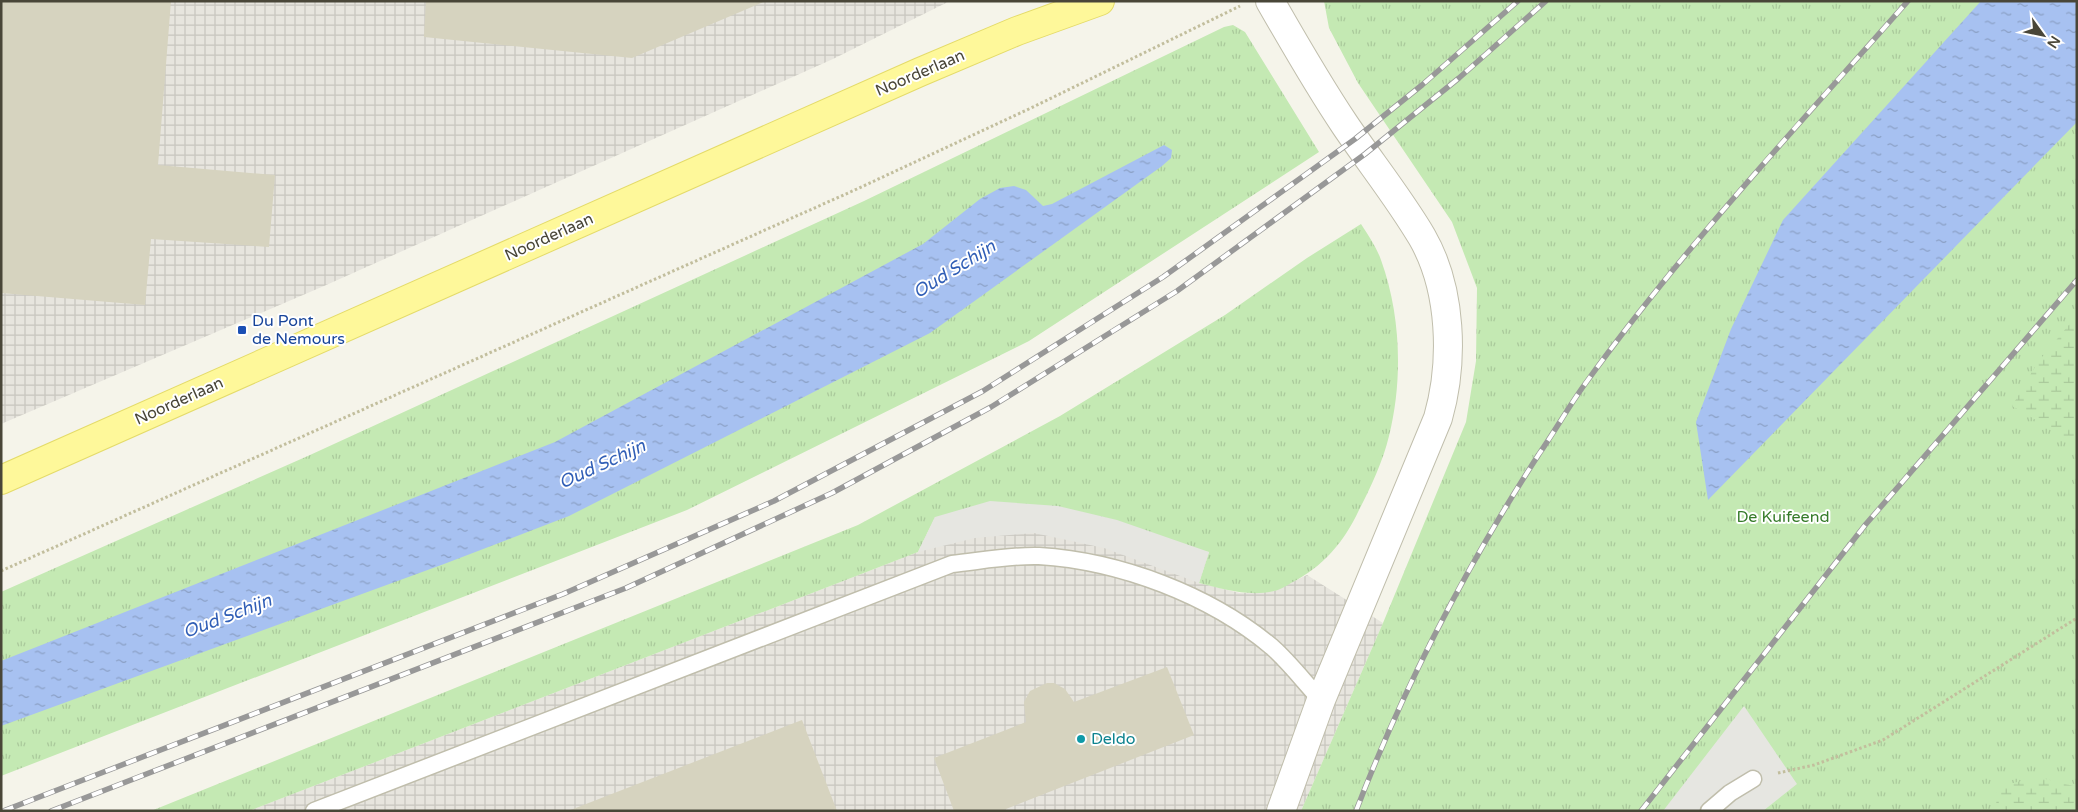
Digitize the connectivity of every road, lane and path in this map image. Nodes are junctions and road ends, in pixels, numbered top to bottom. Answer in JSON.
{"nodes":[{"id":1,"x":1100,"y":1,"type":"edge"},
{"id":2,"x":1270,"y":1,"type":"edge"},
{"id":3,"x":1240,"y":6,"type":"dead end"},
{"id":4,"x":1,"y":480,"type":"edge"},
{"id":5,"x":1,"y":572,"type":"edge"},
{"id":6,"x":2077,"y":618,"type":"edge"},
{"id":7,"x":1321,"y":700,"type":"junction"},
{"id":8,"x":1753,"y":779,"type":"joint"},
{"id":9,"x":314,"y":811,"type":"edge"},
{"id":10,"x":1280,"y":811,"type":"edge"},
{"id":11,"x":1710,"y":811,"type":"edge"}],
"edges":[{"from":1,"to":4,"type":"main road","name":"Noorderlaan"},
{"from":2,"to":7,"type":"street"},
{"from":3,"to":5,"type":"path"},
{"from":6,"to":8,"type":"path"},
{"from":7,"to":9,"type":"lane"},
{"from":7,"to":10,"type":"street"},
{"from":8,"to":11,"type":"lane"}]}
